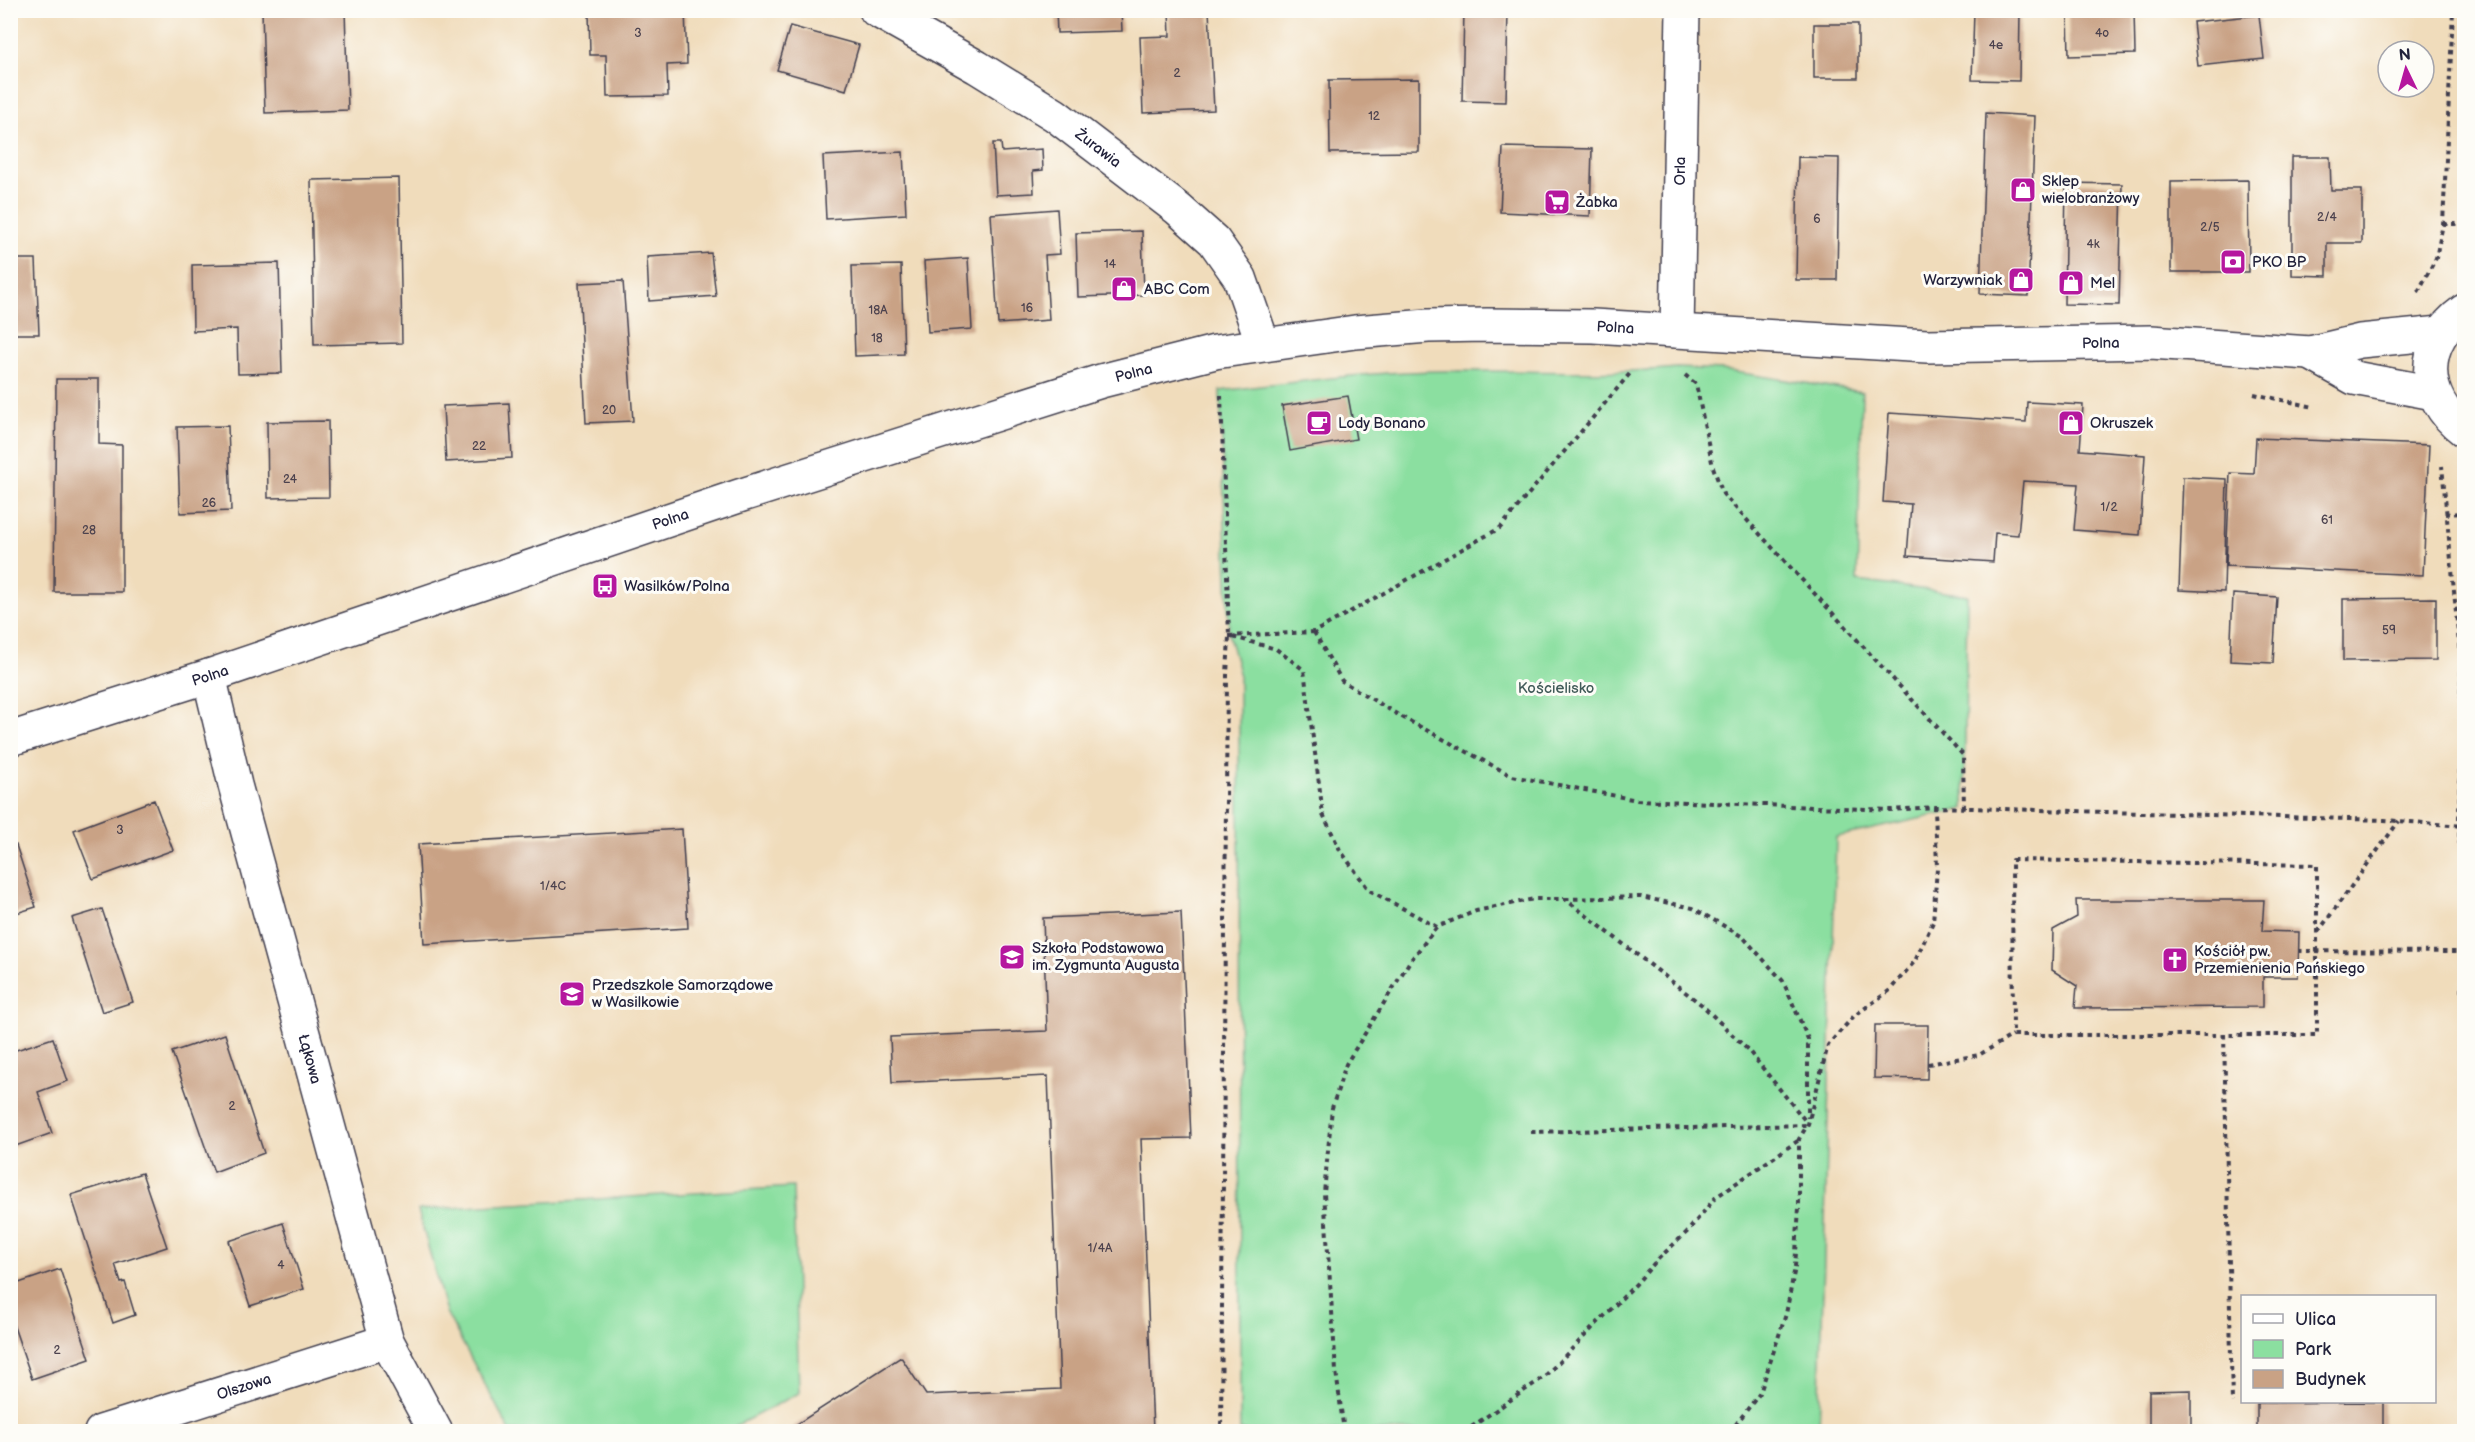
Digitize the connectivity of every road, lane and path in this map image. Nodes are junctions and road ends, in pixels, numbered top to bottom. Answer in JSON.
{"nodes":[{"id":1,"x":876,"y":10,"type":"edge"},
{"id":2,"x":1683,"y":10,"type":"edge"},
{"id":3,"x":2453,"y":10,"type":"edge"},
{"id":4,"x":2464,"y":224,"type":"edge"},
{"id":5,"x":2453,"y":322,"type":"edge"},
{"id":6,"x":1677,"y":331,"type":"junction"},
{"id":7,"x":1263,"y":344,"type":"junction"},
{"id":8,"x":2310,"y":353,"type":"junction"},
{"id":9,"x":1638,"y":367,"type":"dead end"},
{"id":10,"x":1683,"y":373,"type":"dead end"},
{"id":11,"x":1220,"y":391,"type":"dead end"},
{"id":12,"x":2434,"y":393,"type":"junction"},
{"id":13,"x":2464,"y":430,"type":"edge"},
{"id":14,"x":2441,"y":459,"type":"dead end"},
{"id":15,"x":2464,"y":513,"type":"edge"},
{"id":16,"x":2445,"y":514,"type":"junction"},
{"id":17,"x":1314,"y":632,"type":"junction"},
{"id":18,"x":1229,"y":636,"type":"junction"},
{"id":19,"x":209,"y":676,"type":"junction"},
{"id":20,"x":10,"y":739,"type":"edge"},
{"id":21,"x":1935,"y":807,"type":"junction"},
{"id":22,"x":1964,"y":809,"type":"junction"},
{"id":23,"x":2398,"y":821,"type":"junction"},
{"id":24,"x":2462,"y":825,"type":"edge"},
{"id":25,"x":1565,"y":899,"type":"junction"},
{"id":26,"x":1437,"y":927,"type":"junction"},
{"id":27,"x":2463,"y":929,"type":"edge"},
{"id":28,"x":2318,"y":932,"type":"junction"},
{"id":29,"x":2298,"y":951,"type":"dead end"},
{"id":30,"x":2318,"y":951,"type":"junction"},
{"id":31,"x":2462,"y":952,"type":"junction"},
{"id":32,"x":2224,"y":1034,"type":"junction"},
{"id":33,"x":2013,"y":1035,"type":"junction"},
{"id":34,"x":1928,"y":1064,"type":"dead end"},
{"id":35,"x":1808,"y":1125,"type":"junction"},
{"id":36,"x":1531,"y":1132,"type":"dead end"},
{"id":37,"x":1799,"y":1139,"type":"junction"},
{"id":38,"x":387,"y":1341,"type":"junction"},
{"id":39,"x":2232,"y":1403,"type":"dead end"},
{"id":40,"x":101,"y":1431,"type":"edge"},
{"id":41,"x":436,"y":1431,"type":"edge"},
{"id":42,"x":1221,"y":1431,"type":"edge"},
{"id":43,"x":1344,"y":1431,"type":"edge"},
{"id":44,"x":1464,"y":1431,"type":"edge"},
{"id":45,"x":1730,"y":1431,"type":"edge"},
{"id":46,"x":2463,"y":1431,"type":"edge"}],
"edges":[{"from":1,"to":7,"type":"street","name":"Żurawia"},
{"from":2,"to":6,"type":"street","name":"Orla"},
{"from":3,"to":4,"type":"path"},
{"from":5,"to":8,"type":"street","name":"Polna"},
{"from":5,"to":12,"type":"street"},
{"from":6,"to":7,"type":"street","name":"Polna"},
{"from":6,"to":8,"type":"street","name":"Polna"},
{"from":7,"to":19,"type":"street","name":"Polna"},
{"from":8,"to":12,"type":"street","name":"Polna"},
{"from":9,"to":17,"type":"path"},
{"from":10,"to":22,"type":"path"},
{"from":11,"to":18,"type":"path"},
{"from":12,"to":13,"type":"street"},
{"from":14,"to":16,"type":"path"},
{"from":15,"to":16,"type":"path"},
{"from":16,"to":24,"type":"path"},
{"from":17,"to":18,"type":"path"},
{"from":17,"to":21,"type":"path"},
{"from":18,"to":26,"type":"path"},
{"from":18,"to":42,"type":"path"},
{"from":19,"to":20,"type":"street","name":"Polna"},
{"from":19,"to":38,"type":"street","name":"Łąkowa"},
{"from":21,"to":22,"type":"path"},
{"from":21,"to":35,"type":"path"},
{"from":22,"to":23,"type":"path"},
{"from":23,"to":24,"type":"path"},
{"from":23,"to":28,"type":"path"},
{"from":24,"to":27,"type":"path"},
{"from":25,"to":26,"type":"path"},
{"from":25,"to":35,"type":"path"},
{"from":25,"to":35,"type":"path"},
{"from":26,"to":43,"type":"path"},
{"from":27,"to":31,"type":"path"},
{"from":28,"to":30,"type":"path"},
{"from":28,"to":33,"type":"path"},
{"from":29,"to":30,"type":"path"},
{"from":30,"to":31,"type":"path"},
{"from":30,"to":32,"type":"path"},
{"from":31,"to":46,"type":"path"},
{"from":32,"to":33,"type":"path"},
{"from":32,"to":39,"type":"path"},
{"from":33,"to":34,"type":"path"},
{"from":35,"to":36,"type":"path"},
{"from":35,"to":37,"type":"path"},
{"from":37,"to":44,"type":"path"},
{"from":37,"to":45,"type":"path"},
{"from":38,"to":40,"type":"street","name":"Olszowa"},
{"from":38,"to":41,"type":"street","name":"Łąkowa"}]}
